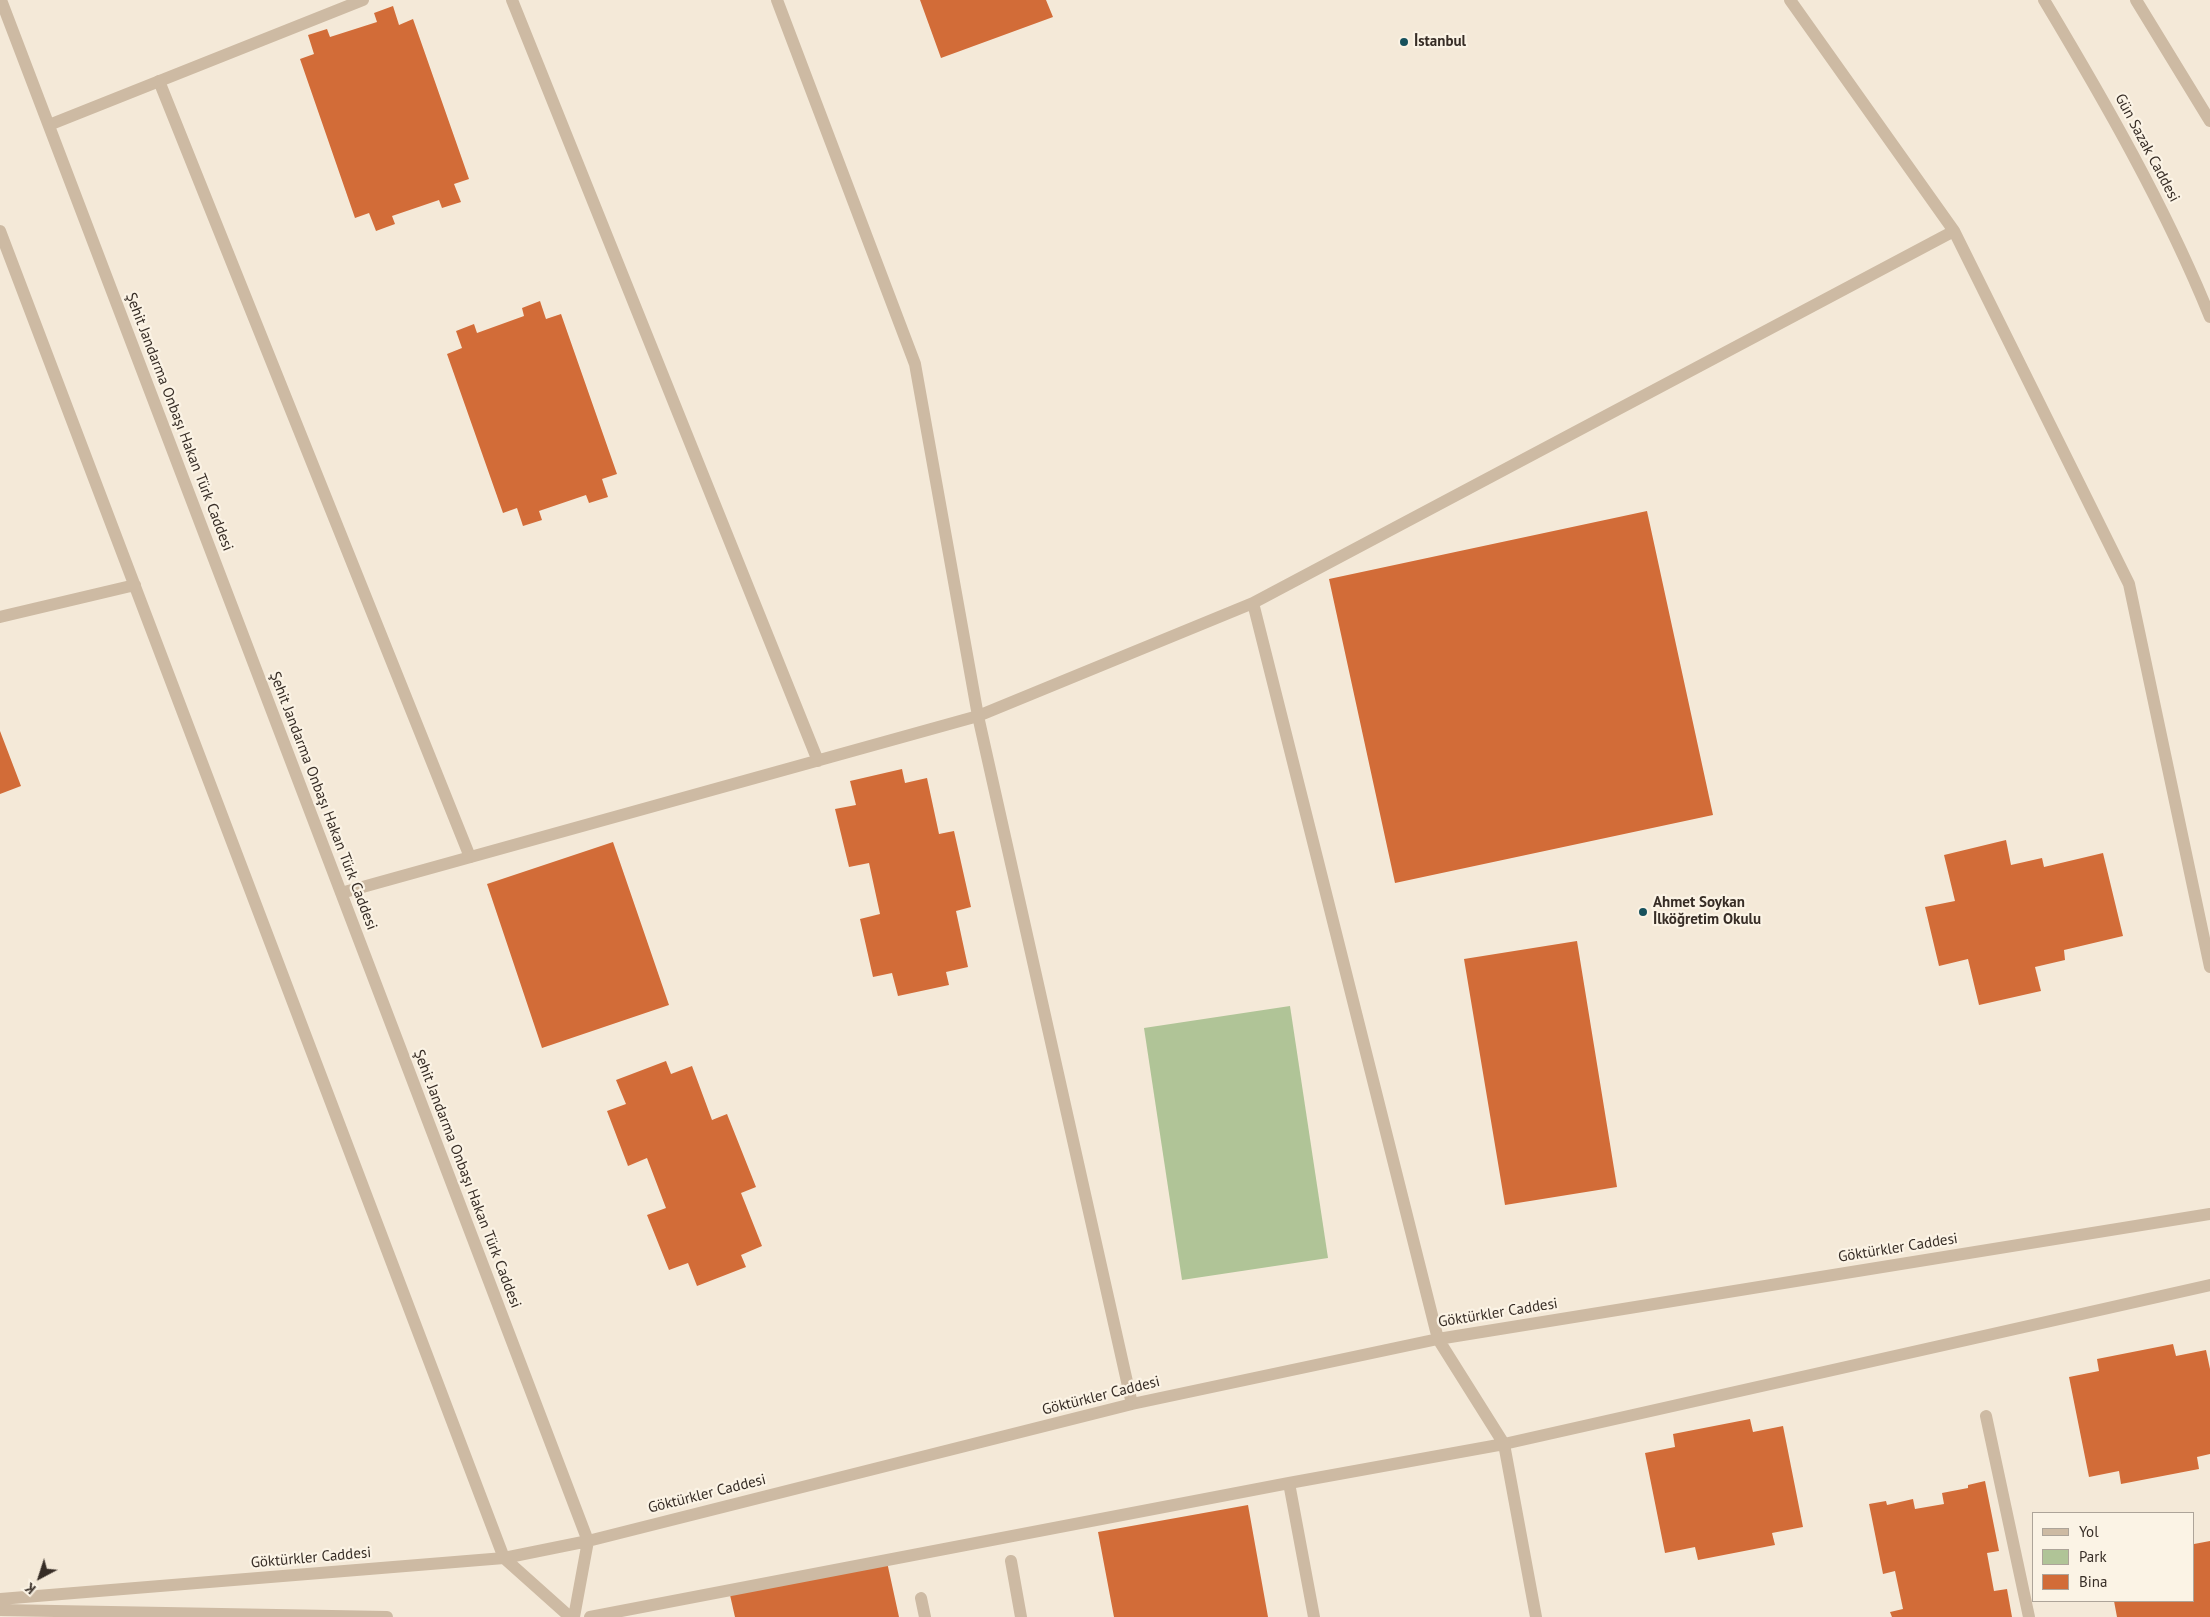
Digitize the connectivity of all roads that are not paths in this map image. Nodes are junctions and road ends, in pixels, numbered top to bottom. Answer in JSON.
{"nodes":[{"id":1,"x":1,"y":0,"type":"edge"},
{"id":2,"x":363,"y":0,"type":"edge"},
{"id":3,"x":512,"y":0,"type":"edge"},
{"id":4,"x":777,"y":0,"type":"edge"},
{"id":5,"x":1790,"y":0,"type":"edge"},
{"id":6,"x":2044,"y":0,"type":"edge"},
{"id":7,"x":2136,"y":0,"type":"edge"},
{"id":8,"x":344,"y":4,"type":"edge"},
{"id":9,"x":159,"y":81,"type":"junction"},
{"id":10,"x":2210,"y":121,"type":"edge"},
{"id":11,"x":49,"y":125,"type":"junction"},
{"id":12,"x":0,"y":231,"type":"edge"},
{"id":13,"x":1954,"y":231,"type":"junction"},
{"id":14,"x":2210,"y":317,"type":"edge"},
{"id":15,"x":134,"y":585,"type":"junction"},
{"id":16,"x":1253,"y":603,"type":"junction"},
{"id":17,"x":0,"y":617,"type":"edge"},
{"id":18,"x":978,"y":716,"type":"junction"},
{"id":19,"x":818,"y":761,"type":"junction"},
{"id":20,"x":470,"y":857,"type":"junction"},
{"id":21,"x":341,"y":893,"type":"junction"},
{"id":22,"x":2210,"y":967,"type":"edge"},
{"id":23,"x":2210,"y":1214,"type":"edge"},
{"id":24,"x":2210,"y":1284,"type":"edge"},
{"id":25,"x":1438,"y":1339,"type":"junction"},
{"id":26,"x":1132,"y":1404,"type":"junction"},
{"id":27,"x":1986,"y":1416,"type":"dead end"},
{"id":28,"x":1504,"y":1444,"type":"junction"},
{"id":29,"x":1289,"y":1483,"type":"junction"},
{"id":30,"x":588,"y":1541,"type":"junction"},
{"id":31,"x":504,"y":1558,"type":"junction"},
{"id":32,"x":1011,"y":1561,"type":"dead end"},
{"id":33,"x":921,"y":1598,"type":"dead end"},
{"id":34,"x":0,"y":1599,"type":"edge"},
{"id":35,"x":0,"y":1610,"type":"edge"},
{"id":36,"x":387,"y":1617,"type":"edge"},
{"id":37,"x":570,"y":1617,"type":"edge"},
{"id":38,"x":574,"y":1617,"type":"edge"},
{"id":39,"x":590,"y":1617,"type":"edge"},
{"id":40,"x":925,"y":1617,"type":"edge"},
{"id":41,"x":1021,"y":1617,"type":"edge"},
{"id":42,"x":1314,"y":1617,"type":"edge"},
{"id":43,"x":1536,"y":1617,"type":"edge"},
{"id":44,"x":2029,"y":1617,"type":"edge"}],
"edges":[{"from":1,"to":11,"type":"street","name":"Şehit Jandarma Onbaşı Hakan Türk Caddesi"},
{"from":2,"to":8,"type":"street"},
{"from":3,"to":19,"type":"street"},
{"from":4,"to":18,"type":"street"},
{"from":5,"to":13,"type":"street"},
{"from":6,"to":14,"type":"street","name":"Gün Sazak Caddesi"},
{"from":7,"to":10,"type":"street"},
{"from":8,"to":9,"type":"street"},
{"from":9,"to":11,"type":"street"},
{"from":9,"to":20,"type":"street"},
{"from":11,"to":21,"type":"street","name":"Şehit Jandarma Onbaşı Hakan Türk Caddesi"},
{"from":12,"to":15,"type":"street"},
{"from":13,"to":16,"type":"street"},
{"from":13,"to":22,"type":"street"},
{"from":15,"to":17,"type":"street"},
{"from":15,"to":31,"type":"street"},
{"from":16,"to":18,"type":"street"},
{"from":16,"to":25,"type":"street"},
{"from":18,"to":19,"type":"street"},
{"from":18,"to":26,"type":"street"},
{"from":19,"to":20,"type":"street"},
{"from":20,"to":21,"type":"street"},
{"from":21,"to":30,"type":"street","name":"Şehit Jandarma Onbaşı Hakan Türk Caddesi"},
{"from":23,"to":25,"type":"street","name":"Göktürkler Caddesi"},
{"from":24,"to":28,"type":"street"},
{"from":25,"to":26,"type":"street","name":"Göktürkler Caddesi"},
{"from":25,"to":28,"type":"street"},
{"from":26,"to":30,"type":"street","name":"Göktürkler Caddesi"},
{"from":27,"to":44,"type":"street"},
{"from":28,"to":29,"type":"street"},
{"from":28,"to":43,"type":"street"},
{"from":29,"to":39,"type":"street"},
{"from":29,"to":42,"type":"street"},
{"from":30,"to":31,"type":"street","name":"Göktürkler Caddesi"},
{"from":30,"to":38,"type":"street"},
{"from":31,"to":34,"type":"street","name":"Göktürkler Caddesi"},
{"from":31,"to":37,"type":"street"},
{"from":32,"to":41,"type":"street"},
{"from":33,"to":40,"type":"street"},
{"from":35,"to":36,"type":"street"}]}
